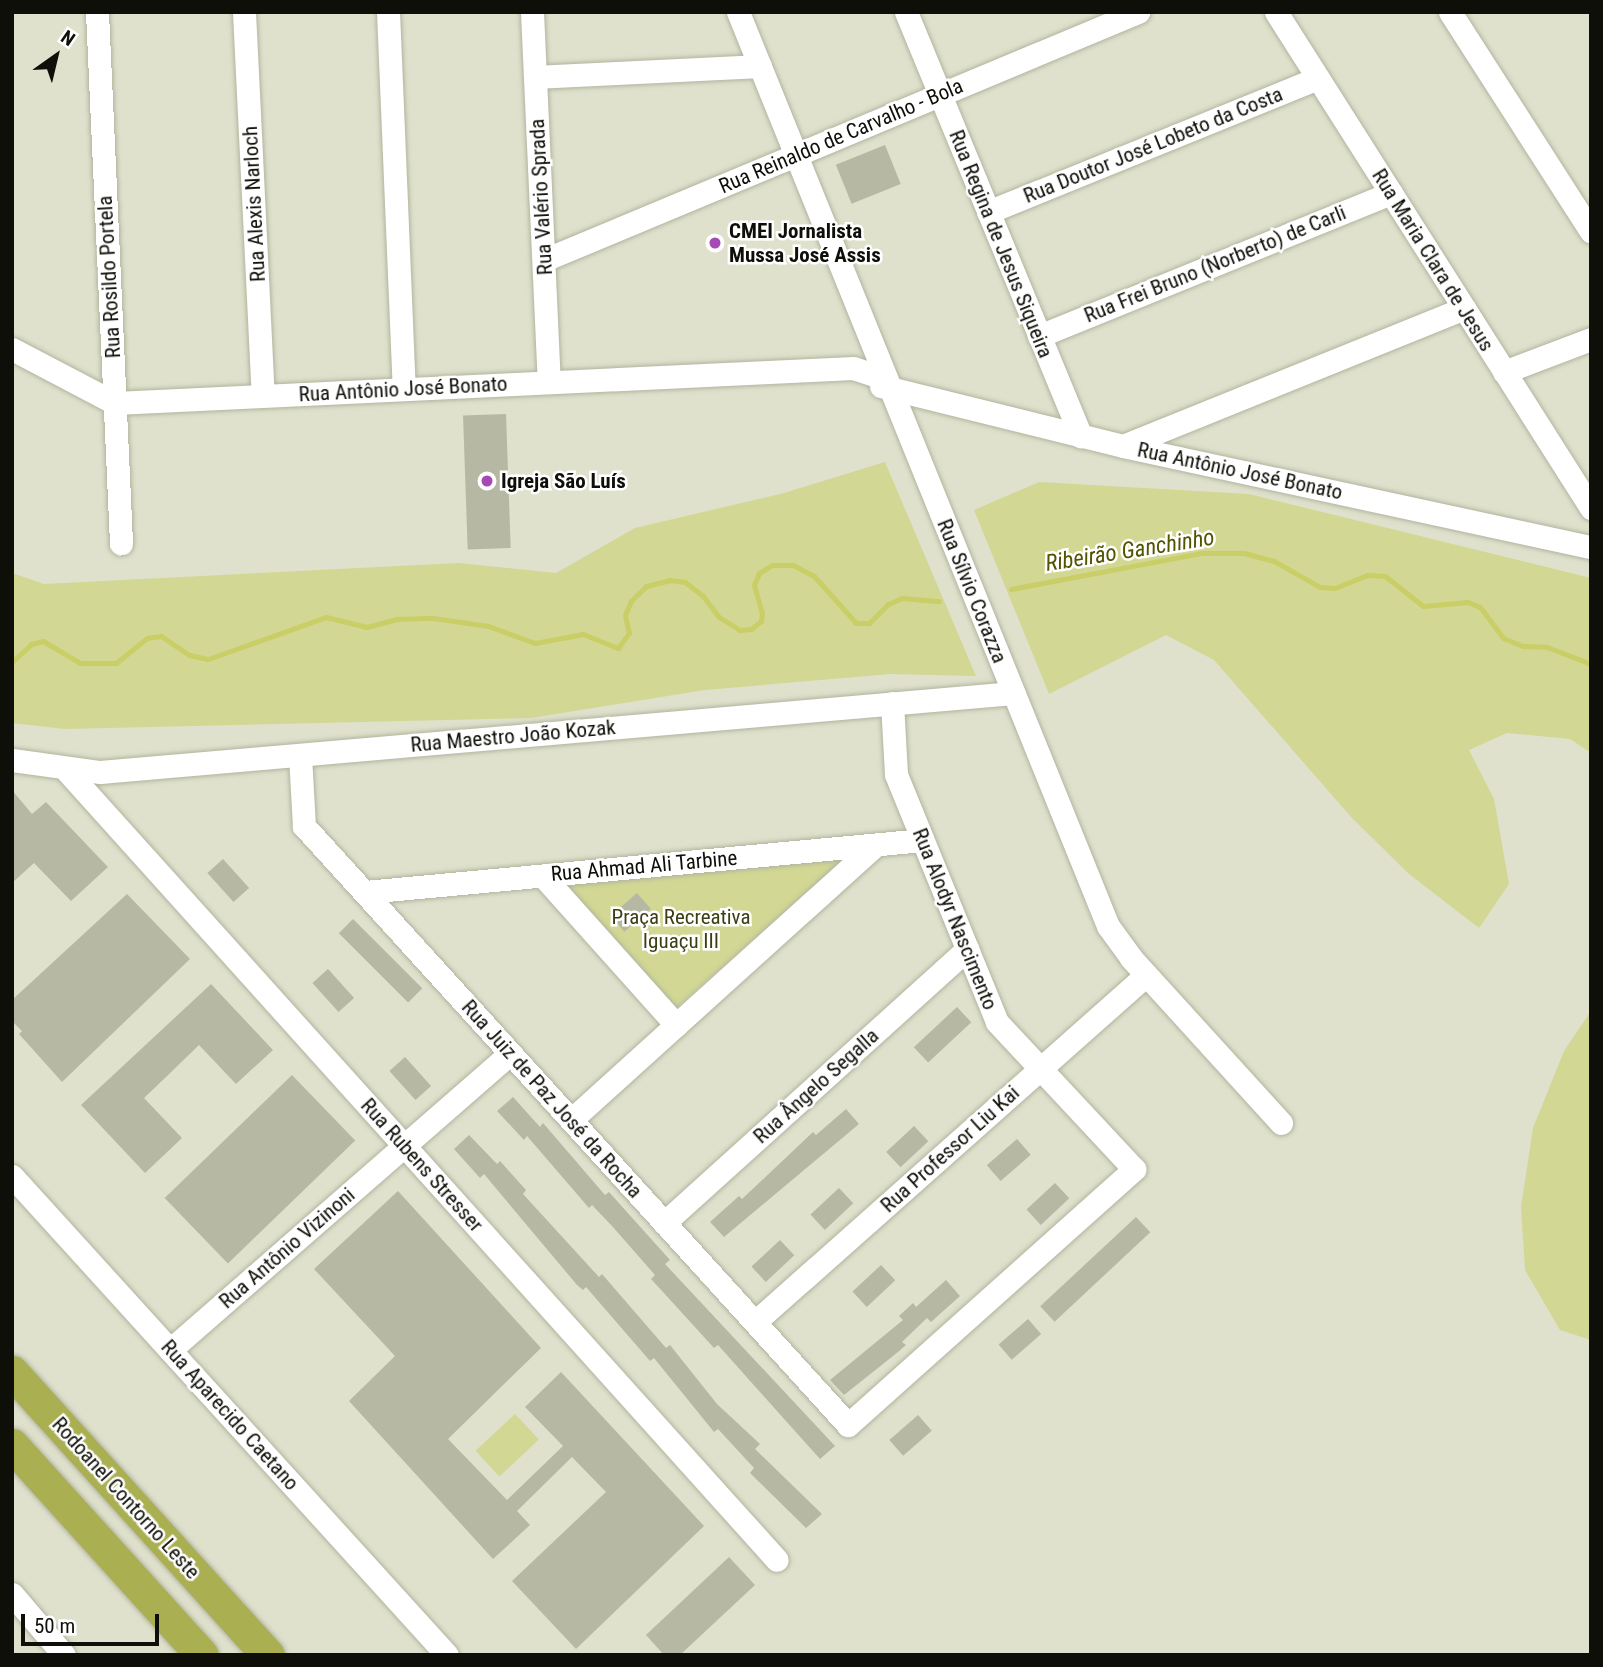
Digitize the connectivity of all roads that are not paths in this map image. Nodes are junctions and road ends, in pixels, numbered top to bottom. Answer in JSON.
{"nodes":[{"id":1,"x":97,"y":12,"type":"edge"},
{"id":2,"x":244,"y":12,"type":"edge"},
{"id":3,"x":388,"y":12,"type":"edge"},
{"id":4,"x":533,"y":12,"type":"edge"},
{"id":5,"x":738,"y":12,"type":"edge"},
{"id":6,"x":906,"y":12,"type":"edge"},
{"id":7,"x":1138,"y":12,"type":"edge"},
{"id":8,"x":1276,"y":12,"type":"edge"},
{"id":9,"x":1450,"y":12,"type":"edge"},
{"id":10,"x":760,"y":66,"type":"junction"},
{"id":11,"x":536,"y":77,"type":"junction"},
{"id":12,"x":1318,"y":78,"type":"junction"},
{"id":13,"x":940,"y":95,"type":"junction"},
{"id":14,"x":796,"y":155,"type":"junction"},
{"id":15,"x":1391,"y":193,"type":"junction"},
{"id":16,"x":988,"y":212,"type":"junction"},
{"id":17,"x":1591,"y":232,"type":"edge"},
{"id":18,"x":544,"y":260,"type":"junction"},
{"id":19,"x":1464,"y":308,"type":"junction"},
{"id":20,"x":1039,"y":336,"type":"junction"},
{"id":21,"x":1591,"y":339,"type":"edge"},
{"id":22,"x":12,"y":349,"type":"edge"},
{"id":23,"x":1504,"y":372,"type":"junction"},
{"id":24,"x":550,"y":383,"type":"junction"},
{"id":25,"x":890,"y":388,"type":"junction"},
{"id":26,"x":404,"y":389,"type":"junction"},
{"id":27,"x":263,"y":396,"type":"junction"},
{"id":28,"x":115,"y":402,"type":"junction"},
{"id":29,"x":1081,"y":436,"type":"junction"},
{"id":30,"x":1123,"y":446,"type":"junction"},
{"id":31,"x":1588,"y":499,"type":"edge"},
{"id":32,"x":121,"y":542,"type":"dead end"},
{"id":33,"x":1591,"y":547,"type":"edge"},
{"id":34,"x":1014,"y":692,"type":"junction"},
{"id":35,"x":892,"y":703,"type":"junction"},
{"id":36,"x":300,"y":755,"type":"junction"},
{"id":37,"x":12,"y":760,"type":"edge"},
{"id":38,"x":67,"y":771,"type":"junction"},
{"id":39,"x":923,"y":841,"type":"junction"},
{"id":40,"x":875,"y":845,"type":"junction"},
{"id":41,"x":542,"y":876,"type":"junction"},
{"id":42,"x":365,"y":892,"type":"junction"},
{"id":43,"x":967,"y":949,"type":"junction"},
{"id":44,"x":1146,"y":975,"type":"junction"},
{"id":45,"x":676,"y":1025,"type":"junction"},
{"id":46,"x":510,"y":1053,"type":"junction"},
{"id":47,"x":1041,"y":1069,"type":"junction"},
{"id":48,"x":571,"y":1120,"type":"junction"},
{"id":49,"x":1281,"y":1123,"type":"dead end"},
{"id":50,"x":404,"y":1145,"type":"junction"},
{"id":51,"x":12,"y":1176,"type":"edge"},
{"id":52,"x":664,"y":1223,"type":"junction"},
{"id":53,"x":755,"y":1322,"type":"junction"},
{"id":54,"x":170,"y":1350,"type":"junction"},
{"id":55,"x":12,"y":1372,"type":"edge"},
{"id":56,"x":848,"y":1425,"type":"joint"},
{"id":57,"x":12,"y":1445,"type":"edge"},
{"id":58,"x":777,"y":1560,"type":"dead end"},
{"id":59,"x":12,"y":1594,"type":"edge"},
{"id":60,"x":64,"y":1655,"type":"edge"},
{"id":61,"x":202,"y":1655,"type":"edge"},
{"id":62,"x":268,"y":1655,"type":"edge"},
{"id":63,"x":447,"y":1655,"type":"edge"}],
"edges":[{"from":1,"to":28,"type":"street","name":"Rua Rosildo Portela"},
{"from":2,"to":27,"type":"street","name":"Rua Alexis Narloch"},
{"from":3,"to":26,"type":"street"},
{"from":4,"to":11,"type":"street","name":"Rua Valério Sprada"},
{"from":5,"to":10,"type":"street","name":"Rua Sílvio Corazza"},
{"from":6,"to":13,"type":"street","name":"Rua Regina de Jesus Siqueira"},
{"from":7,"to":13,"type":"street","name":"Rua Reinaldo de Carvalho - Bola"},
{"from":8,"to":12,"type":"street","name":"Rua Maria Clara de Jesus"},
{"from":9,"to":17,"type":"street"},
{"from":10,"to":11,"type":"street"},
{"from":10,"to":14,"type":"street","name":"Rua Sílvio Corazza"},
{"from":11,"to":18,"type":"street","name":"Rua Valério Sprada"},
{"from":12,"to":15,"type":"street","name":"Rua Maria Clara de Jesus"},
{"from":12,"to":16,"type":"street","name":"Rua Doutor José Lobeto da Costa"},
{"from":13,"to":14,"type":"street","name":"Rua Reinaldo de Carvalho - Bola"},
{"from":13,"to":16,"type":"street","name":"Rua Regina de Jesus Siqueira"},
{"from":14,"to":18,"type":"street","name":"Rua Reinaldo de Carvalho - Bola"},
{"from":14,"to":25,"type":"street","name":"Rua Sílvio Corazza"},
{"from":15,"to":19,"type":"street","name":"Rua Maria Clara de Jesus"},
{"from":15,"to":20,"type":"street","name":"Rua Frei Bruno (Norberto) de Carli"},
{"from":16,"to":20,"type":"street","name":"Rua Regina de Jesus Siqueira"},
{"from":18,"to":24,"type":"street","name":"Rua Valério Sprada"},
{"from":19,"to":23,"type":"street","name":"Rua Maria Clara de Jesus"},
{"from":19,"to":30,"type":"street"},
{"from":20,"to":29,"type":"street","name":"Rua Regina de Jesus Siqueira"},
{"from":21,"to":23,"type":"street"},
{"from":22,"to":28,"type":"street","name":"Rua Antônio José Bonato"},
{"from":23,"to":31,"type":"street","name":"Rua Maria Clara de Jesus"},
{"from":24,"to":25,"type":"street","name":"Rua Antônio José Bonato"},
{"from":24,"to":26,"type":"street","name":"Rua Antônio José Bonato"},
{"from":25,"to":29,"type":"street","name":"Rua Antônio José Bonato"},
{"from":25,"to":34,"type":"street","name":"Rua Sílvio Corazza"},
{"from":26,"to":27,"type":"street","name":"Rua Antônio José Bonato"},
{"from":27,"to":28,"type":"street","name":"Rua Antônio José Bonato"},
{"from":28,"to":32,"type":"street","name":"Rua Rosildo Portela"},
{"from":29,"to":30,"type":"street","name":"Rua Antônio José Bonato"},
{"from":30,"to":33,"type":"street","name":"Rua Antônio José Bonato"},
{"from":34,"to":35,"type":"street","name":"Rua Maestro João Kozak"},
{"from":34,"to":44,"type":"street","name":"Rua Sílvio Corazza"},
{"from":35,"to":36,"type":"street","name":"Rua Maestro João Kozak"},
{"from":35,"to":39,"type":"street","name":"Rua Alodyr Nascimento"},
{"from":36,"to":38,"type":"street","name":"Rua Maestro João Kozak"},
{"from":36,"to":42,"type":"street","name":"Rua Juiz de Paz José da Rocha"},
{"from":37,"to":38,"type":"street","name":"Rua Maestro João Kozak"},
{"from":38,"to":50,"type":"street","name":"Rua Rubens Stresser"},
{"from":39,"to":40,"type":"street","name":"Rua Ahmad Ali Tarbine"},
{"from":39,"to":43,"type":"street","name":"Rua Alodyr Nascimento"},
{"from":40,"to":41,"type":"street","name":"Rua Ahmad Ali Tarbine"},
{"from":40,"to":45,"type":"street"},
{"from":41,"to":42,"type":"street","name":"Rua Ahmad Ali Tarbine"},
{"from":41,"to":45,"type":"street"},
{"from":42,"to":46,"type":"street","name":"Rua Juiz de Paz José da Rocha"},
{"from":43,"to":47,"type":"street","name":"Rua Alodyr Nascimento"},
{"from":43,"to":52,"type":"street","name":"Rua Ângelo Segalla"},
{"from":44,"to":47,"type":"street","name":"Rua Professor Liu Kai"},
{"from":44,"to":49,"type":"street","name":"Rua Sílvio Corazza"},
{"from":45,"to":48,"type":"street"},
{"from":46,"to":48,"type":"street","name":"Rua Juiz de Paz José da Rocha"},
{"from":46,"to":50,"type":"street","name":"Rua Antônio Vizinoni"},
{"from":47,"to":53,"type":"street","name":"Rua Professor Liu Kai"},
{"from":47,"to":56,"type":"street","name":"Rua Alodyr Nascimento"},
{"from":48,"to":52,"type":"street","name":"Rua Juiz de Paz José da Rocha"},
{"from":50,"to":54,"type":"street","name":"Rua Antônio Vizinoni"},
{"from":50,"to":58,"type":"street","name":"Rua Rubens Stresser"},
{"from":51,"to":54,"type":"street","name":"Rua Aparecido Caetano"},
{"from":52,"to":53,"type":"street","name":"Rua Juiz de Paz José da Rocha"},
{"from":53,"to":56,"type":"street","name":"Rua Juiz de Paz José da Rocha"},
{"from":54,"to":63,"type":"street","name":"Rua Aparecido Caetano"},
{"from":55,"to":62,"type":"highway","name":"Rodoanel Contorno Leste"},
{"from":57,"to":61,"type":"highway"},
{"from":59,"to":60,"type":"street"}]}
